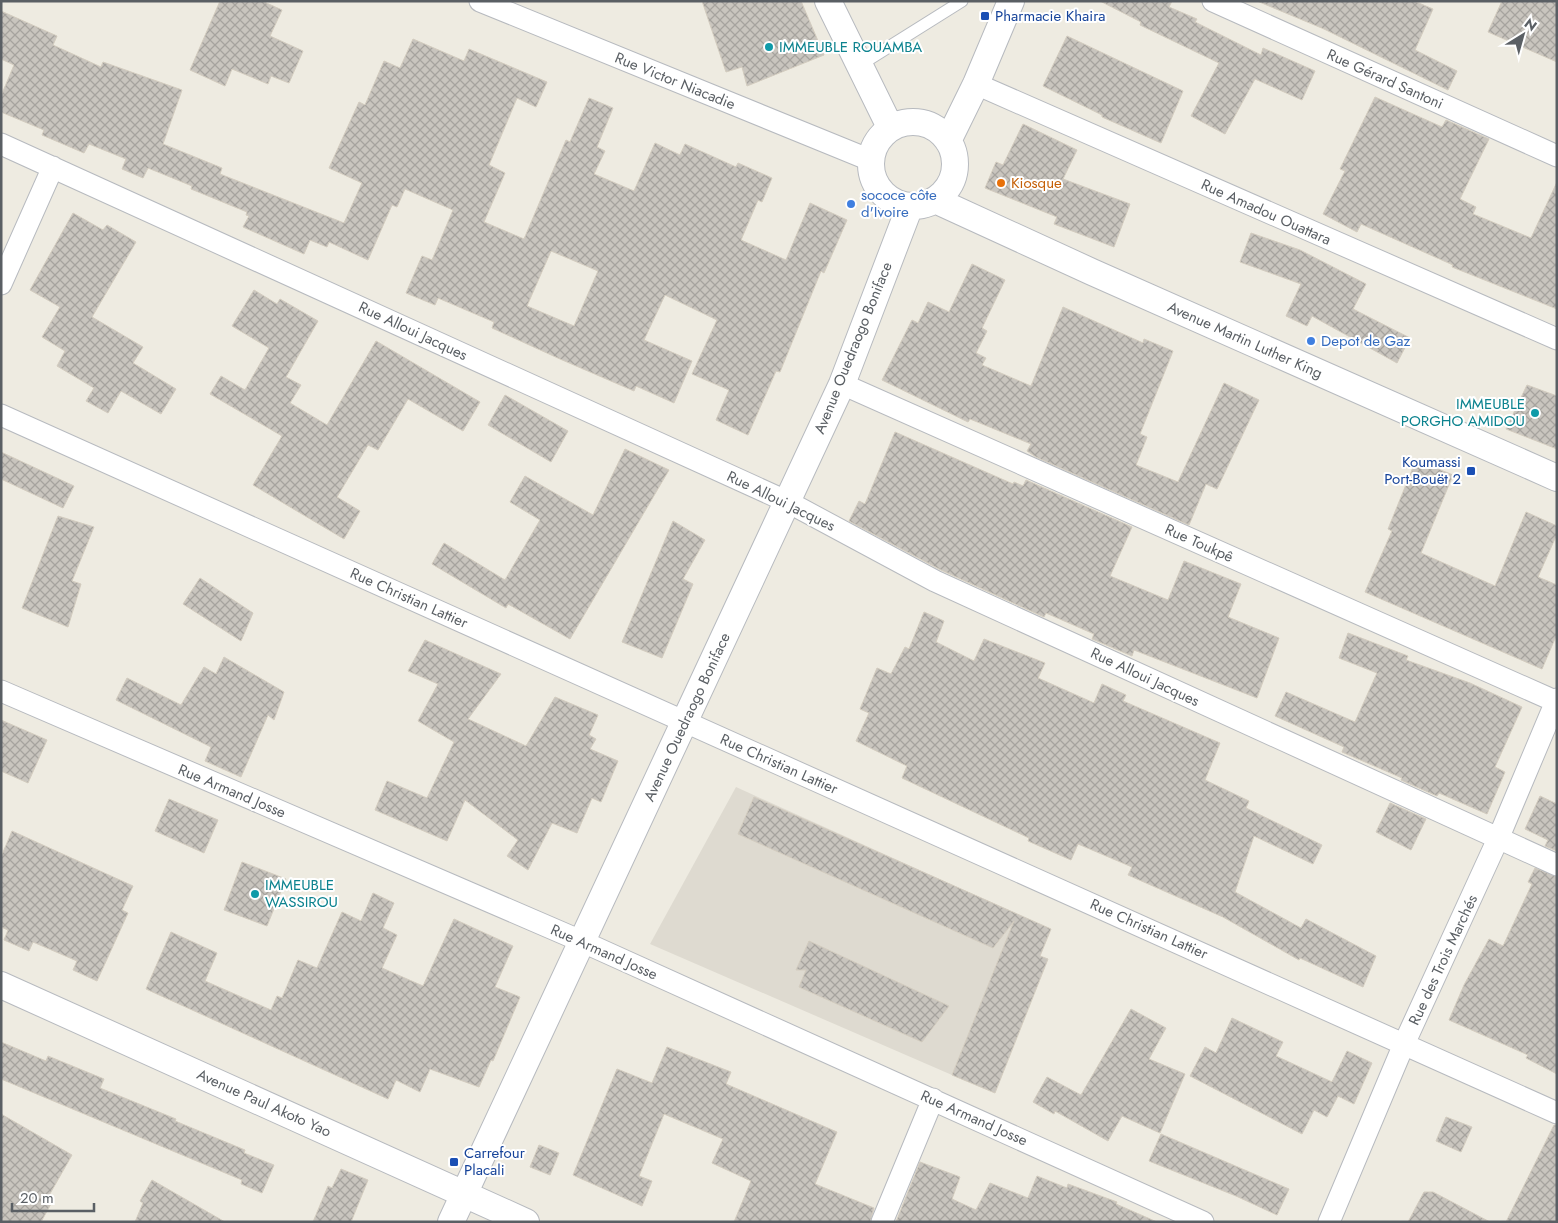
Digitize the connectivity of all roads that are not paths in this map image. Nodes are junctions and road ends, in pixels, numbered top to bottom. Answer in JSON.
{"nodes":[{"id":1,"x":480,"y":1,"type":"edge"},
{"id":2,"x":828,"y":1,"type":"edge"},
{"id":3,"x":962,"y":1,"type":"edge"},
{"id":4,"x":1011,"y":1,"type":"edge"},
{"id":5,"x":1213,"y":1,"type":"edge"},
{"id":6,"x":860,"y":65,"type":"junction"},
{"id":7,"x":976,"y":84,"type":"junction"},
{"id":8,"x":890,"y":127,"type":"junction"},
{"id":9,"x":948,"y":141,"type":"junction"},
{"id":10,"x":1,"y":144,"type":"edge"},
{"id":11,"x":1557,"y":156,"type":"edge"},
{"id":12,"x":870,"y":160,"type":"junction"},
{"id":13,"x":53,"y":167,"type":"junction"},
{"id":14,"x":935,"y":200,"type":"junction"},
{"id":15,"x":910,"y":206,"type":"junction"},
{"id":16,"x":1,"y":284,"type":"edge"},
{"id":17,"x":1557,"y":339,"type":"edge"},
{"id":18,"x":842,"y":384,"type":"junction"},
{"id":19,"x":1,"y":415,"type":"edge"},
{"id":20,"x":1557,"y":478,"type":"edge"},
{"id":21,"x":788,"y":502,"type":"junction"},
{"id":22,"x":1,"y":691,"type":"edge"},
{"id":23,"x":1556,"y":701,"type":"edge"},
{"id":24,"x":684,"y":722,"type":"junction"},
{"id":25,"x":1498,"y":839,"type":"junction"},
{"id":26,"x":1557,"y":865,"type":"edge"},
{"id":27,"x":582,"y":941,"type":"junction"},
{"id":28,"x":1,"y":985,"type":"edge"},
{"id":29,"x":1404,"y":1044,"type":"junction"},
{"id":30,"x":933,"y":1099,"type":"junction"},
{"id":31,"x":1557,"y":1113,"type":"edge"},
{"id":32,"x":464,"y":1194,"type":"junction"},
{"id":33,"x":451,"y":1222,"type":"edge"},
{"id":34,"x":526,"y":1222,"type":"edge"},
{"id":35,"x":882,"y":1222,"type":"edge"},
{"id":36,"x":1203,"y":1222,"type":"edge"},
{"id":37,"x":1329,"y":1222,"type":"edge"}],
"edges":[{"from":1,"to":12,"type":"street","name":"Rue Victor Niacadie"},
{"from":2,"to":6,"type":"street"},
{"from":3,"to":6,"type":"lane"},
{"from":4,"to":7,"type":"street"},
{"from":5,"to":11,"type":"street","name":"Rue Gérard Santoni"},
{"from":6,"to":8,"type":"street"},
{"from":7,"to":9,"type":"street"},
{"from":7,"to":17,"type":"street","name":"Rue Amadou Ouattara"},
{"from":8,"to":9,"type":"street"},
{"from":8,"to":12,"type":"street"},
{"from":9,"to":14,"type":"street"},
{"from":10,"to":13,"type":"street","name":"Rue Alloui Jacques"},
{"from":12,"to":15,"type":"street"},
{"from":13,"to":16,"type":"street"},
{"from":13,"to":21,"type":"street","name":"Rue Alloui Jacques"},
{"from":14,"to":15,"type":"street"},
{"from":14,"to":20,"type":"street","name":"Avenue Martin Luther King"},
{"from":15,"to":18,"type":"street","name":"Avenue Ouedraogo Boniface"},
{"from":18,"to":21,"type":"street","name":"Avenue Ouedraogo Boniface"},
{"from":18,"to":23,"type":"street","name":"Rue Toukpê"},
{"from":19,"to":24,"type":"street","name":"Rue Christian Lattier"},
{"from":21,"to":24,"type":"street","name":"Avenue Ouedraogo Boniface"},
{"from":21,"to":25,"type":"street","name":"Rue Alloui Jacques"},
{"from":22,"to":27,"type":"street","name":"Rue Armand Josse"},
{"from":23,"to":25,"type":"street","name":"Rue des Trois Marchés"},
{"from":24,"to":27,"type":"street","name":"Avenue Ouedraogo Boniface"},
{"from":24,"to":29,"type":"street","name":"Rue Christian Lattier"},
{"from":25,"to":26,"type":"street","name":"Rue Alloui Jacques"},
{"from":25,"to":29,"type":"street","name":"Rue des Trois Marchés"},
{"from":27,"to":30,"type":"street","name":"Rue Armand Josse"},
{"from":27,"to":32,"type":"street","name":"Avenue Ouedraogo Boniface"},
{"from":28,"to":32,"type":"street","name":"Avenue Paul Akoto Yao"},
{"from":29,"to":31,"type":"street","name":"Rue Christian Lattier"},
{"from":29,"to":37,"type":"street","name":"Rue des Trois Marchés"},
{"from":30,"to":35,"type":"street"},
{"from":30,"to":36,"type":"street","name":"Rue Armand Josse"},
{"from":32,"to":33,"type":"street","name":"Avenue Ouedraogo Boniface"},
{"from":32,"to":34,"type":"street","name":"Avenue Paul Akoto Yao"}]}
